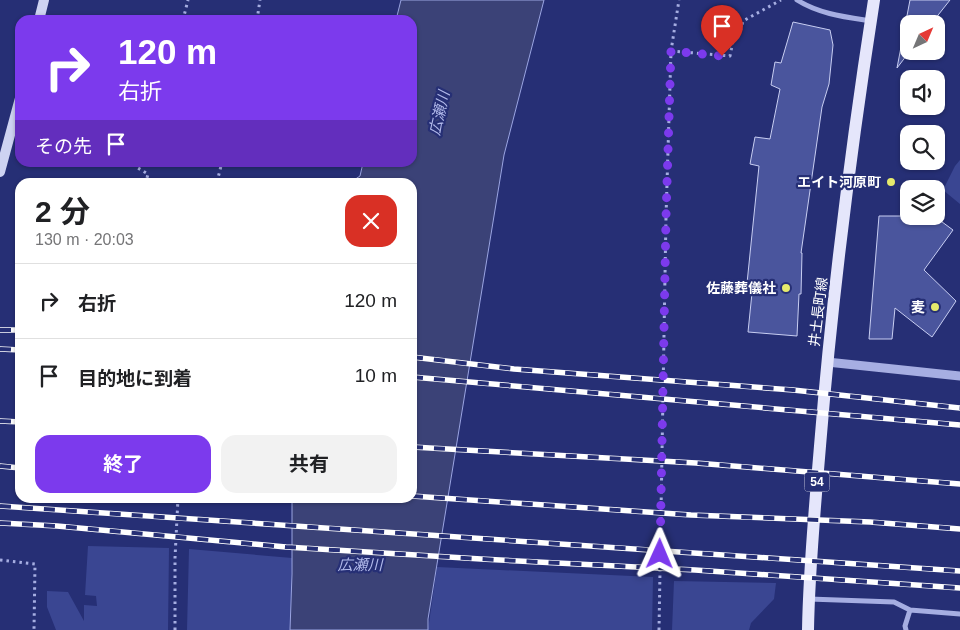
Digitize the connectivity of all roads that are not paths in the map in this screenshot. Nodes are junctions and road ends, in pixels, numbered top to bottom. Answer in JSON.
{"nodes":[{"id":1,"x":44,"y":0,"type":"edge"},
{"id":2,"x":797,"y":0,"type":"edge"},
{"id":3,"x":874,"y":0,"type":"edge"},
{"id":4,"x":40,"y":15,"type":"edge"},
{"id":5,"x":871,"y":21,"type":"junction"},
{"id":6,"x":15,"y":116,"type":"edge"},
{"id":7,"x":0,"y":172,"type":"edge"},
{"id":8,"x":827,"y":362,"type":"junction"},
{"id":9,"x":960,"y":376,"type":"edge"},
{"id":10,"x":808,"y":599,"type":"junction"},
{"id":11,"x":910,"y":610,"type":"junction"},
{"id":12,"x":960,"y":614,"type":"edge"},
{"id":13,"x":808,"y":630,"type":"edge"},
{"id":14,"x":906,"y":630,"type":"edge"}],
"edges":[{"from":1,"to":4,"type":"main road"},
{"from":2,"to":5,"type":"street"},
{"from":3,"to":5,"type":"main road","name":"井土長町線","number":"54"},
{"from":5,"to":8,"type":"main road","name":"井土長町線","number":"54"},
{"from":6,"to":7,"type":"main road"},
{"from":8,"to":9,"type":"street"},
{"from":8,"to":10,"type":"main road","name":"井土長町線","number":"54"},
{"from":10,"to":11,"type":"street"},
{"from":10,"to":13,"type":"main road","name":"井土長町線","number":"54"},
{"from":11,"to":12,"type":"street"},
{"from":11,"to":14,"type":"street"}]}
